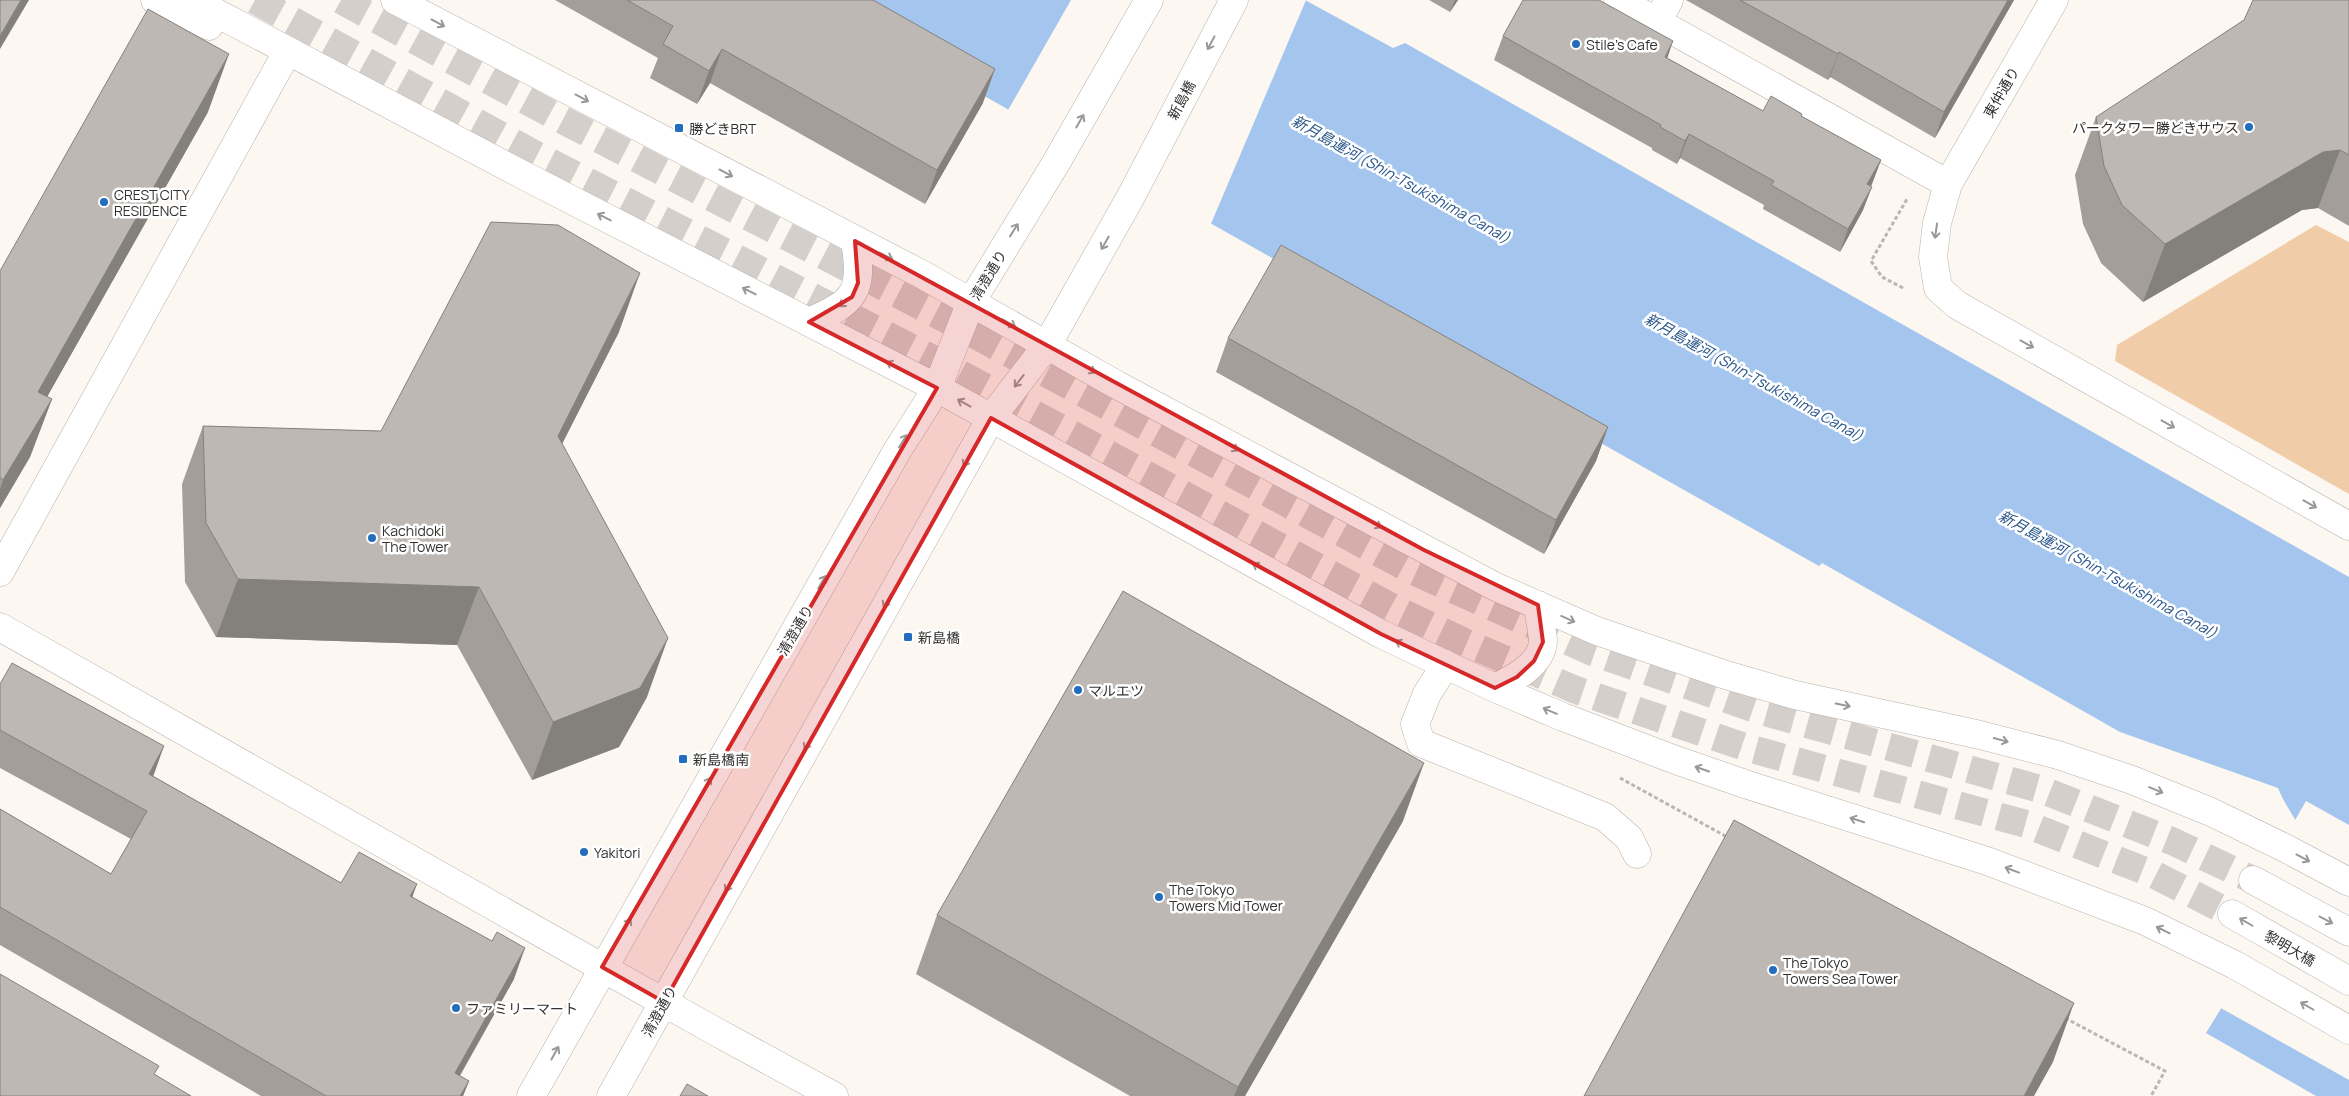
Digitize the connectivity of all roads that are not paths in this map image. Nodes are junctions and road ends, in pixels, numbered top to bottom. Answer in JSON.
{"nodes":[{"id":1,"x":155,"y":0,"type":"edge"},
{"id":2,"x":192,"y":0,"type":"edge"},
{"id":3,"x":395,"y":0,"type":"edge"},
{"id":4,"x":1149,"y":0,"type":"edge"},
{"id":5,"x":1234,"y":0,"type":"edge"},
{"id":6,"x":1618,"y":0,"type":"edge"},
{"id":7,"x":2054,"y":0,"type":"edge"},
{"id":8,"x":1663,"y":11,"type":"edge"},
{"id":9,"x":281,"y":63,"type":"junction"},
{"id":10,"x":523,"y":175,"type":"junction"},
{"id":11,"x":1948,"y":184,"type":"junction"},
{"id":12,"x":1129,"y":200,"type":"joint"},
{"id":13,"x":855,"y":241,"type":"junction"},
{"id":14,"x":971,"y":302,"type":"junction"},
{"id":15,"x":809,"y":322,"type":"junction"},
{"id":16,"x":1047,"y":345,"type":"junction"},
{"id":17,"x":937,"y":388,"type":"junction"},
{"id":18,"x":991,"y":418,"type":"junction"},
{"id":19,"x":2349,"y":526,"type":"edge"},
{"id":20,"x":0,"y":572,"type":"edge"},
{"id":21,"x":1538,"y":605,"type":"junction"},
{"id":22,"x":0,"y":627,"type":"edge"},
{"id":23,"x":1446,"y":664,"type":"junction"},
{"id":24,"x":1495,"y":688,"type":"junction"},
{"id":25,"x":1637,"y":854,"type":"dead end"},
{"id":26,"x":2252,"y":880,"type":"tunnel mouth"},
{"id":27,"x":2349,"y":882,"type":"edge"},
{"id":28,"x":2232,"y":914,"type":"tunnel mouth"},
{"id":29,"x":2349,"y":932,"type":"edge"},
{"id":30,"x":602,"y":967,"type":"junction"},
{"id":31,"x":2349,"y":981,"type":"edge"},
{"id":32,"x":664,"y":1002,"type":"junction"},
{"id":33,"x":2349,"y":1030,"type":"edge"},
{"id":34,"x":531,"y":1096,"type":"edge"},
{"id":35,"x":611,"y":1096,"type":"edge"},
{"id":36,"x":834,"y":1096,"type":"edge"}],
"edges":[{"from":1,"to":9,"type":"main road"},
{"from":2,"to":10,"type":"main road"},
{"from":3,"to":13,"type":"main road","one_way":true},
{"from":14,"to":4,"type":"main road","name":"清澄通り","one_way":true},
{"from":5,"to":12,"type":"main road","name":"新島橋","one_way":true},
{"from":6,"to":8,"type":"main road"},
{"from":7,"to":11,"type":"main road","name":"東仲通り"},
{"from":8,"to":11,"type":"main road"},
{"from":9,"to":10,"type":"main road"},
{"from":9,"to":20,"type":"main road"},
{"from":15,"to":10,"type":"main road","one_way":true},
{"from":11,"to":19,"type":"main road","name":"東仲通り","one_way":true},
{"from":12,"to":16,"type":"main road","name":"清澄通り","one_way":true},
{"from":13,"to":14,"type":"main road","one_way":true},
{"from":13,"to":15,"type":"main road","one_way":true},
{"from":14,"to":16,"type":"main road","one_way":true},
{"from":14,"to":17,"type":"main road","name":"清澄通り"},
{"from":17,"to":15,"type":"main road","one_way":true},
{"from":16,"to":18,"type":"main road","name":"清澄通り","one_way":true},
{"from":16,"to":21,"type":"main road","one_way":true},
{"from":18,"to":17,"type":"main road","one_way":true},
{"from":30,"to":17,"type":"main road","name":"清澄通り","one_way":true},
{"from":23,"to":18,"type":"main road","one_way":true},
{"from":18,"to":32,"type":"main road","name":"清澄通り","one_way":true},
{"from":21,"to":24,"type":"main road"},
{"from":21,"to":27,"type":"main road","one_way":true},
{"from":22,"to":30,"type":"main road"},
{"from":23,"to":24,"type":"main road"},
{"from":23,"to":25,"type":"main road"},
{"from":33,"to":24,"type":"main road","one_way":true},
{"from":26,"to":29,"type":"main road","one_way":true},
{"from":31,"to":28,"type":"main road","name":"黎明大橋","one_way":true},
{"from":30,"to":32,"type":"main road"},
{"from":34,"to":30,"type":"main road","name":"清澄通り","one_way":true},
{"from":32,"to":35,"type":"main road","name":"清澄通り"},
{"from":32,"to":36,"type":"main road"}]}
